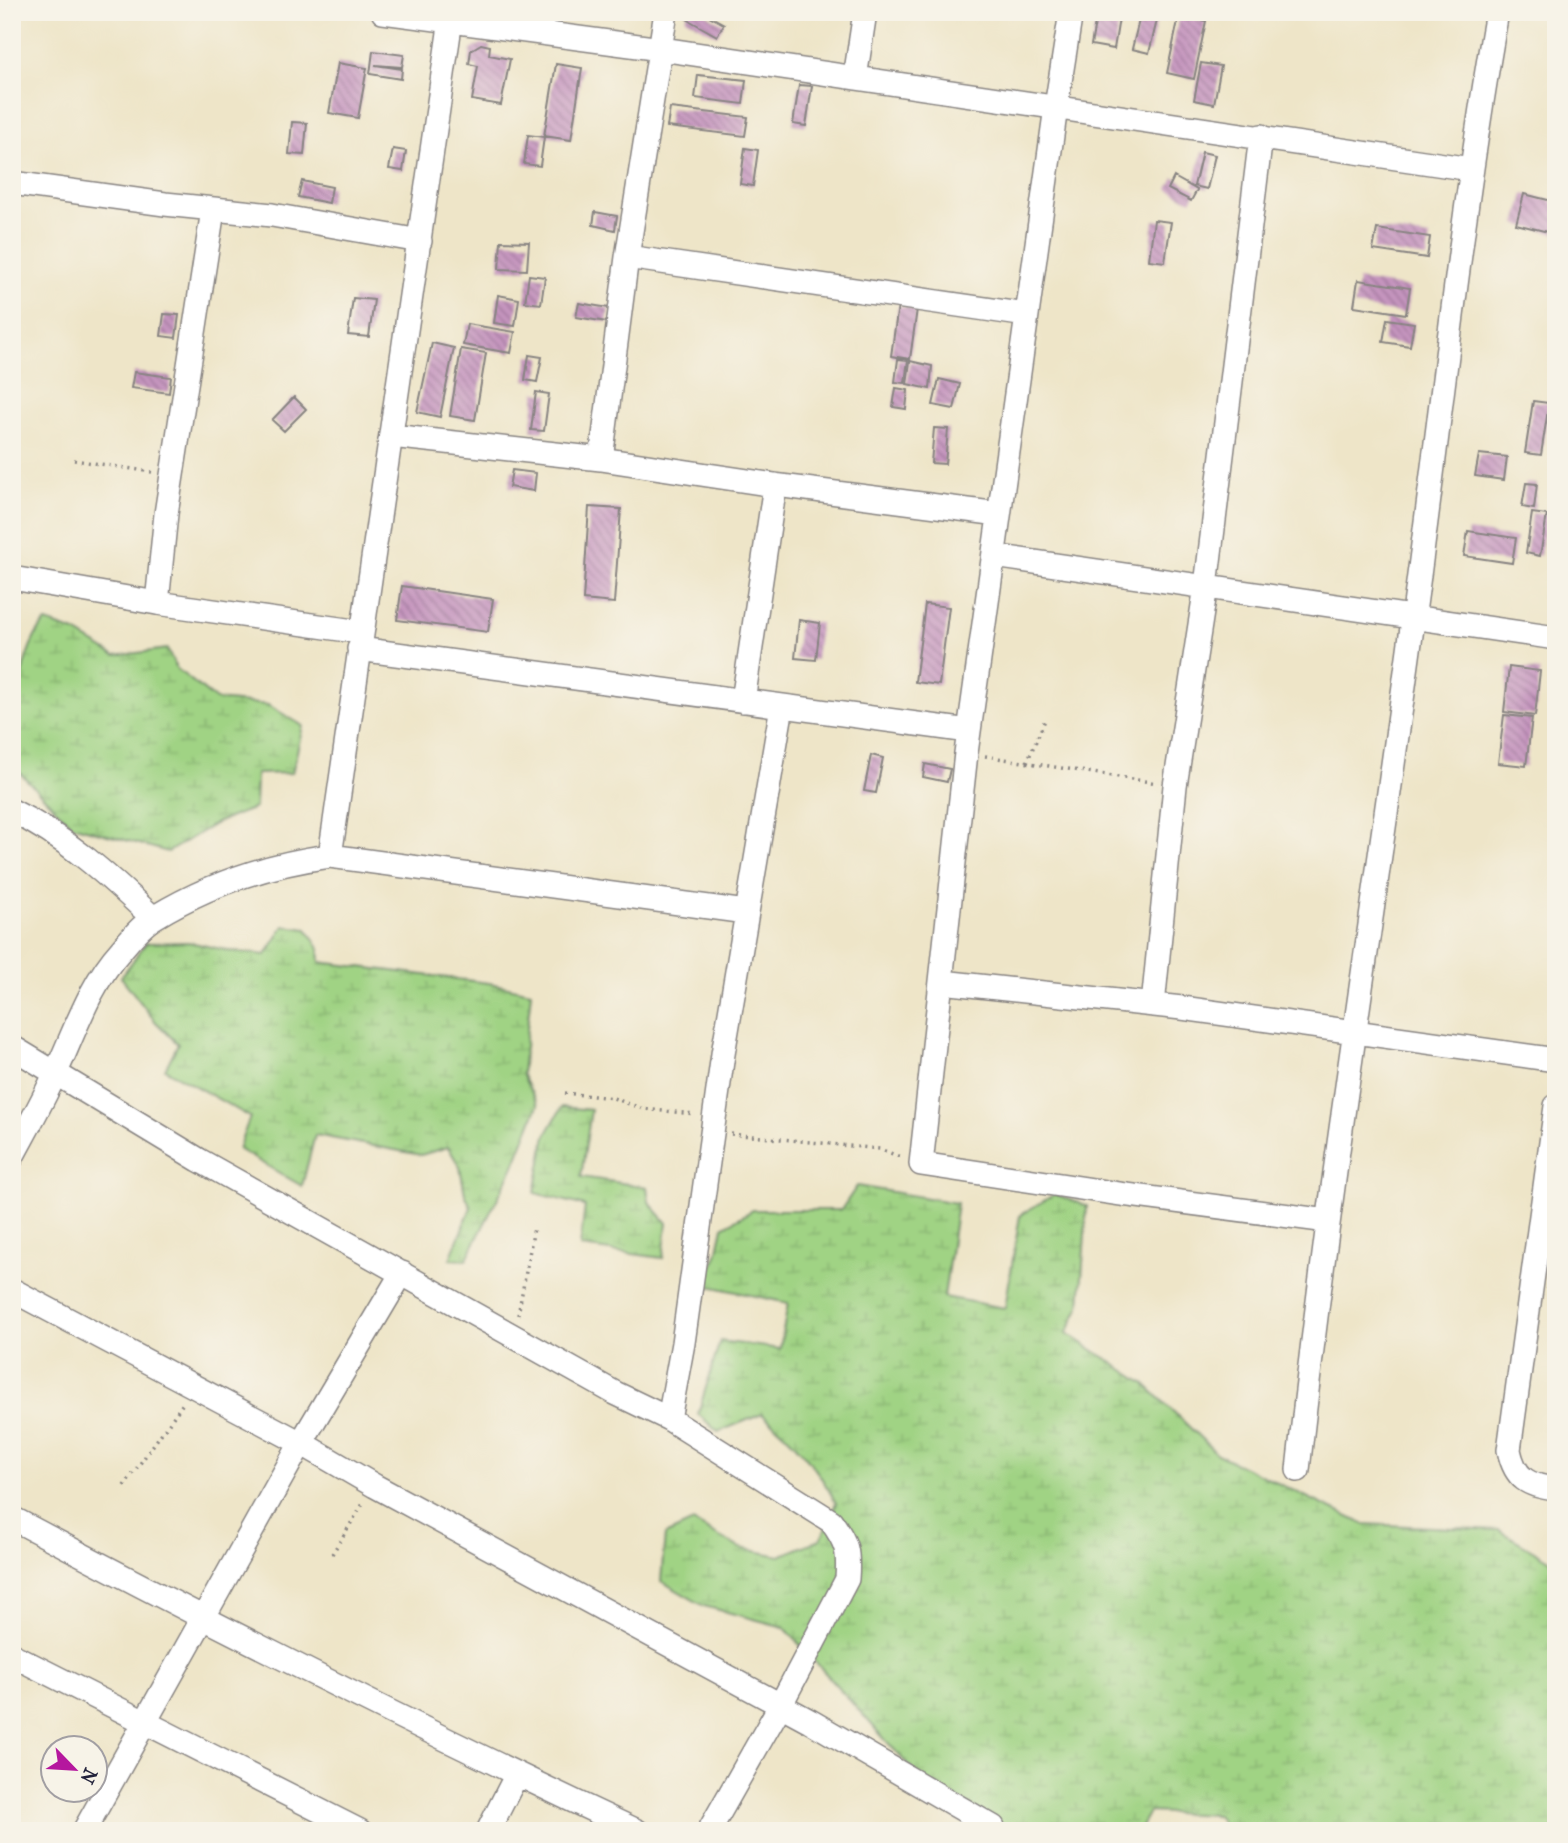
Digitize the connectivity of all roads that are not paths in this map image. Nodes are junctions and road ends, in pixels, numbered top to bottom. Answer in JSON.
{"nodes":[{"id":1,"x":383,"y":12,"type":"edge"},
{"id":2,"x":666,"y":12,"type":"edge"},
{"id":3,"x":865,"y":12,"type":"edge"},
{"id":4,"x":1071,"y":12,"type":"edge"},
{"id":5,"x":1497,"y":12,"type":"edge"},
{"id":6,"x":451,"y":17,"type":"edge"},
{"id":7,"x":661,"y":49,"type":"junction"},
{"id":8,"x":855,"y":78,"type":"junction"},
{"id":9,"x":1056,"y":107,"type":"junction"},
{"id":10,"x":1261,"y":136,"type":"junction"},
{"id":11,"x":1471,"y":169,"type":"junction"},
{"id":12,"x":12,"y":183,"type":"edge"},
{"id":13,"x":213,"y":210,"type":"junction"},
{"id":14,"x":420,"y":241,"type":"junction"},
{"id":15,"x":627,"y":257,"type":"junction"},
{"id":16,"x":1027,"y":315,"type":"junction"},
{"id":17,"x":391,"y":436,"type":"junction"},
{"id":18,"x":601,"y":459,"type":"junction"},
{"id":19,"x":775,"y":485,"type":"junction"},
{"id":20,"x":999,"y":514,"type":"junction"},
{"id":21,"x":994,"y":556,"type":"junction"},
{"id":22,"x":12,"y":579,"type":"edge"},
{"id":23,"x":1206,"y":586,"type":"junction"},
{"id":24,"x":157,"y":603,"type":"junction"},
{"id":25,"x":1413,"y":618,"type":"junction"},
{"id":26,"x":1556,"y":638,"type":"edge"},
{"id":27,"x":360,"y":641,"type":"junction"},
{"id":28,"x":743,"y":701,"type":"junction"},
{"id":29,"x":782,"y":706,"type":"junction"},
{"id":30,"x":967,"y":742,"type":"junction"},
{"id":31,"x":12,"y":811,"type":"edge"},
{"id":32,"x":330,"y":856,"type":"junction"},
{"id":33,"x":746,"y":912,"type":"junction"},
{"id":34,"x":153,"y":918,"type":"junction"},
{"id":35,"x":942,"y":982,"type":"junction"},
{"id":36,"x":1153,"y":1005,"type":"junction"},
{"id":37,"x":1356,"y":1032,"type":"junction"},
{"id":38,"x":12,"y":1047,"type":"edge"},
{"id":39,"x":1556,"y":1060,"type":"edge"},
{"id":40,"x":56,"y":1073,"type":"junction"},
{"id":41,"x":1556,"y":1106,"type":"edge"},
{"id":42,"x":12,"y":1157,"type":"edge"},
{"id":43,"x":1328,"y":1221,"type":"junction"},
{"id":44,"x":402,"y":1273,"type":"junction"},
{"id":45,"x":12,"y":1290,"type":"edge"},
{"id":46,"x":668,"y":1419,"type":"junction"},
{"id":47,"x":302,"y":1443,"type":"junction"},
{"id":48,"x":1298,"y":1470,"type":"dead end"},
{"id":49,"x":1556,"y":1489,"type":"edge"},
{"id":50,"x":12,"y":1518,"type":"edge"},
{"id":51,"x":204,"y":1619,"type":"junction"},
{"id":52,"x":12,"y":1655,"type":"edge"},
{"id":53,"x":780,"y":1706,"type":"junction"},
{"id":54,"x":144,"y":1722,"type":"junction"},
{"id":55,"x":517,"y":1774,"type":"junction"},
{"id":56,"x":993,"y":1827,"type":"dead end"},
{"id":57,"x":84,"y":1831,"type":"edge"},
{"id":58,"x":360,"y":1831,"type":"edge"},
{"id":59,"x":488,"y":1831,"type":"edge"},
{"id":60,"x":636,"y":1831,"type":"edge"},
{"id":61,"x":709,"y":1831,"type":"edge"}],
"edges":[{"from":1,"to":6,"type":"street"},
{"from":2,"to":7,"type":"street"},
{"from":3,"to":8,"type":"street"},
{"from":4,"to":9,"type":"street"},
{"from":5,"to":11,"type":"street"},
{"from":6,"to":7,"type":"street"},
{"from":6,"to":14,"type":"street"},
{"from":7,"to":8,"type":"street"},
{"from":7,"to":15,"type":"street"},
{"from":8,"to":9,"type":"street"},
{"from":9,"to":10,"type":"street"},
{"from":9,"to":16,"type":"street"},
{"from":10,"to":11,"type":"street"},
{"from":10,"to":23,"type":"street"},
{"from":11,"to":25,"type":"street"},
{"from":12,"to":13,"type":"street"},
{"from":13,"to":14,"type":"street"},
{"from":13,"to":24,"type":"street"},
{"from":14,"to":17,"type":"street"},
{"from":15,"to":16,"type":"street"},
{"from":15,"to":18,"type":"street"},
{"from":16,"to":20,"type":"street"},
{"from":17,"to":18,"type":"street"},
{"from":17,"to":27,"type":"street"},
{"from":18,"to":19,"type":"street"},
{"from":19,"to":20,"type":"street"},
{"from":19,"to":28,"type":"street"},
{"from":20,"to":21,"type":"street"},
{"from":21,"to":23,"type":"street"},
{"from":21,"to":30,"type":"street"},
{"from":22,"to":24,"type":"street"},
{"from":23,"to":25,"type":"street"},
{"from":23,"to":36,"type":"street"},
{"from":24,"to":27,"type":"street"},
{"from":25,"to":26,"type":"street"},
{"from":25,"to":37,"type":"street"},
{"from":27,"to":28,"type":"street"},
{"from":27,"to":32,"type":"street"},
{"from":28,"to":29,"type":"street"},
{"from":29,"to":30,"type":"street"},
{"from":29,"to":33,"type":"street"},
{"from":30,"to":35,"type":"street"},
{"from":31,"to":34,"type":"street"},
{"from":32,"to":33,"type":"street"},
{"from":32,"to":34,"type":"street"},
{"from":33,"to":46,"type":"street"},
{"from":34,"to":40,"type":"street"},
{"from":35,"to":36,"type":"street"},
{"from":35,"to":43,"type":"street"},
{"from":36,"to":37,"type":"street"},
{"from":37,"to":39,"type":"street"},
{"from":37,"to":43,"type":"street"},
{"from":38,"to":40,"type":"street"},
{"from":40,"to":42,"type":"street"},
{"from":40,"to":44,"type":"street"},
{"from":41,"to":49,"type":"street"},
{"from":43,"to":48,"type":"street"},
{"from":44,"to":46,"type":"street"},
{"from":44,"to":47,"type":"street"},
{"from":45,"to":47,"type":"street"},
{"from":46,"to":53,"type":"street"},
{"from":47,"to":51,"type":"street"},
{"from":47,"to":53,"type":"street"},
{"from":50,"to":51,"type":"street"},
{"from":51,"to":54,"type":"street"},
{"from":51,"to":55,"type":"street"},
{"from":52,"to":54,"type":"street"},
{"from":53,"to":56,"type":"street"},
{"from":53,"to":61,"type":"street"},
{"from":54,"to":57,"type":"street"},
{"from":54,"to":58,"type":"street"},
{"from":55,"to":59,"type":"street"},
{"from":55,"to":60,"type":"street"}]}
